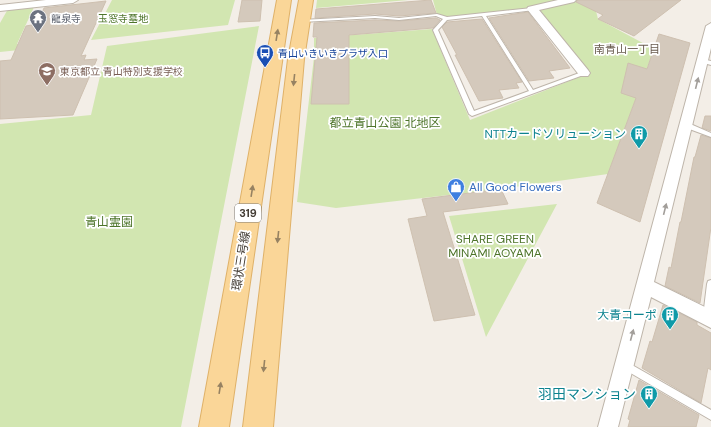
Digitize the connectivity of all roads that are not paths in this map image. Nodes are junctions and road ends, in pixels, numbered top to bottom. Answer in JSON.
{"nodes":[{"id":1,"x":73,"y":0,"type":"edge"},
{"id":2,"x":284,"y":0,"type":"edge"},
{"id":3,"x":306,"y":0,"type":"edge"},
{"id":4,"x":571,"y":0,"type":"edge"},
{"id":5,"x":0,"y":8,"type":"edge"},
{"id":6,"x":532,"y":9,"type":"junction"},
{"id":7,"x":483,"y":14,"type":"junction"},
{"id":8,"x":446,"y":19,"type":"junction"},
{"id":9,"x":302,"y":21,"type":"junction"},
{"id":10,"x":711,"y":26,"type":"edge"},
{"id":11,"x":707,"y":62,"type":"edge"},
{"id":12,"x":584,"y":72,"type":"joint"},
{"id":13,"x":532,"y":92,"type":"junction"},
{"id":14,"x":686,"y":125,"type":"junction"},
{"id":15,"x":711,"y":135,"type":"edge"},
{"id":16,"x":711,"y":284,"type":"edge"},
{"id":17,"x":646,"y":286,"type":"junction"},
{"id":18,"x":709,"y":318,"type":"edge"},
{"id":19,"x":624,"y":365,"type":"junction"},
{"id":20,"x":711,"y":415,"type":"edge"},
{"id":21,"x":214,"y":427,"type":"edge"},
{"id":22,"x":258,"y":427,"type":"edge"},
{"id":23,"x":608,"y":427,"type":"edge"}],
"edges":[{"from":1,"to":5,"type":"street"},
{"from":21,"to":2,"type":"main road","name":"環状三号線","number":"319","one_way":true},
{"from":3,"to":9,"type":"main road"},
{"from":4,"to":6,"type":"street"},
{"from":6,"to":7,"type":"lane"},
{"from":6,"to":12,"type":"street"},
{"from":7,"to":8,"type":"lane"},
{"from":7,"to":13,"type":"lane"},
{"from":8,"to":9,"type":"lane"},
{"from":8,"to":13,"type":"lane"},
{"from":9,"to":22,"type":"main road","one_way":true},
{"from":10,"to":11,"type":"street"},
{"from":14,"to":11,"type":"street","one_way":true},
{"from":12,"to":13,"type":"lane"},
{"from":14,"to":15,"type":"lane"},
{"from":17,"to":14,"type":"street","one_way":true},
{"from":16,"to":18,"type":"lane"},
{"from":17,"to":18,"type":"street"},
{"from":19,"to":17,"type":"street","one_way":true},
{"from":19,"to":20,"type":"lane"},
{"from":19,"to":23,"type":"street"}]}
